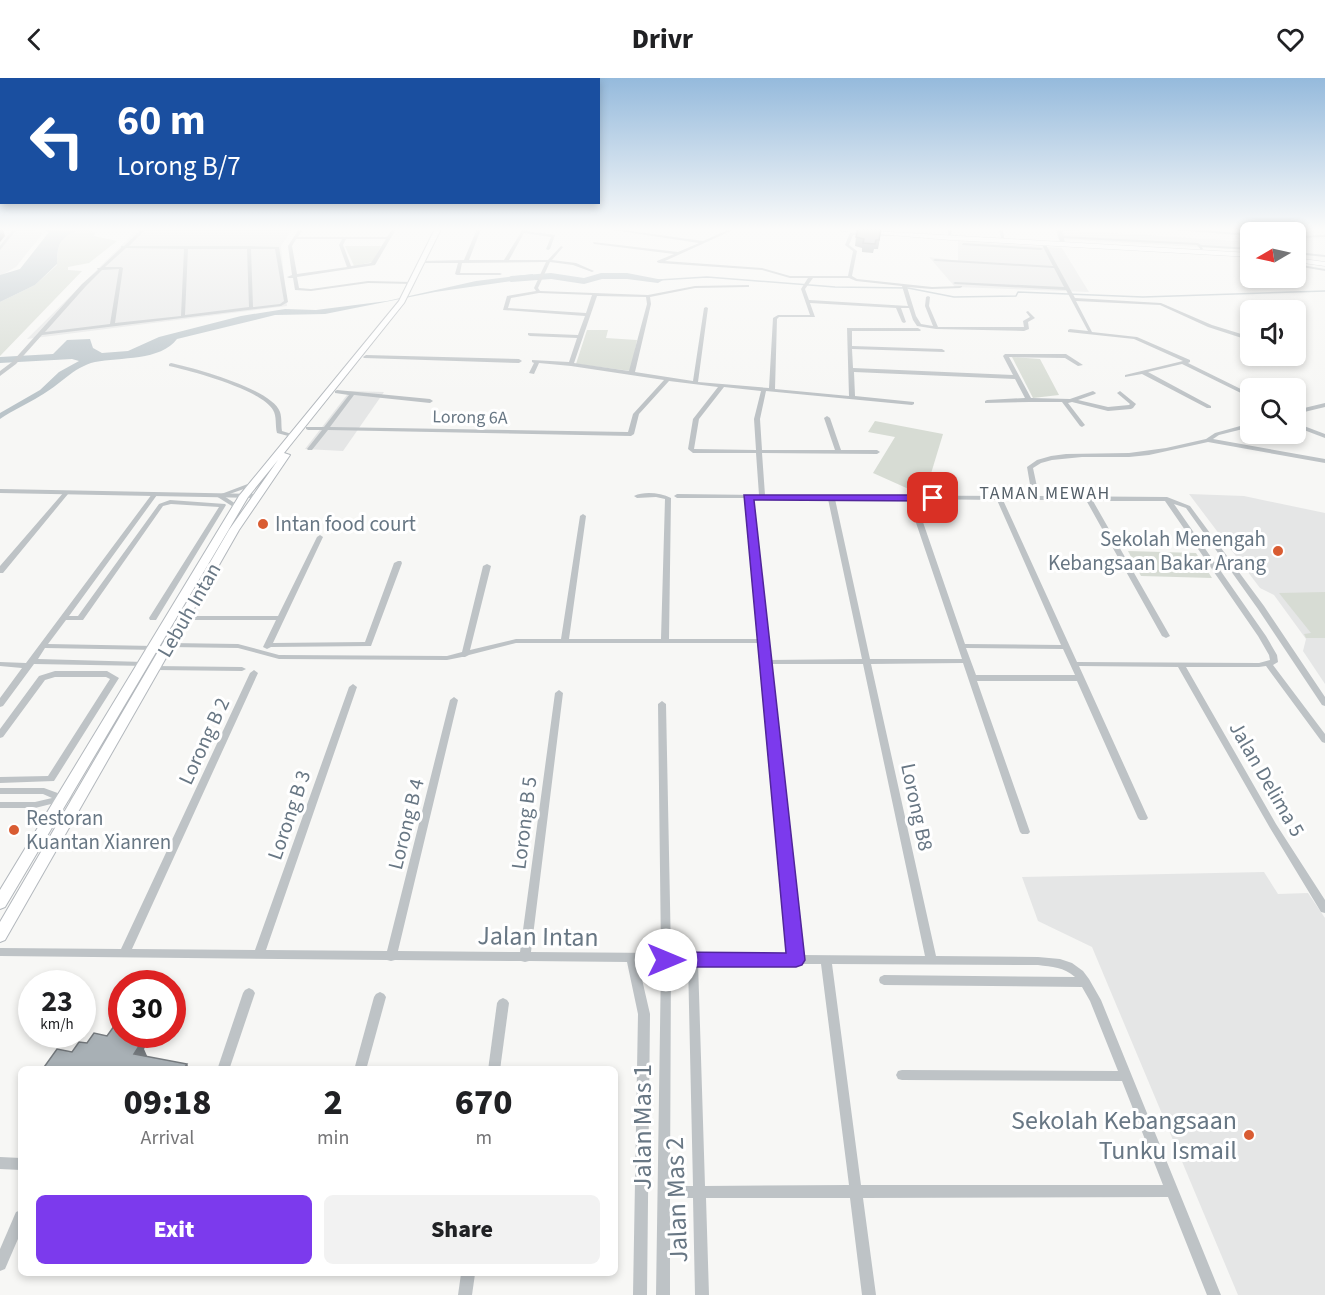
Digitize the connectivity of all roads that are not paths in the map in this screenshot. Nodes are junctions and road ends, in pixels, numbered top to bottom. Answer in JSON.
{"nodes":[{"id":1,"x":83,"y":286,"type":"edge"},
{"id":2,"x":118,"y":286,"type":"edge"},
{"id":3,"x":184,"y":286,"type":"edge"},
{"id":4,"x":250,"y":286,"type":"edge"},
{"id":5,"x":284,"y":286,"type":"edge"},
{"id":6,"x":296,"y":286,"type":"edge"},
{"id":7,"x":343,"y":286,"type":"edge"},
{"id":8,"x":411,"y":286,"type":"edge"},
{"id":9,"x":537,"y":286,"type":"edge"},
{"id":10,"x":747,"y":286,"type":"dead end"},
{"id":11,"x":806,"y":286,"type":"edge"},
{"id":12,"x":892,"y":286,"type":"edge"},
{"id":13,"x":984,"y":286,"type":"edge"},
{"id":14,"x":1065,"y":286,"type":"edge"},
{"id":15,"x":906,"y":288,"type":"junction"},
{"id":16,"x":1011,"y":290,"type":"dead end"},
{"id":17,"x":539,"y":292,"type":"junction"},
{"id":18,"x":595,"y":294,"type":"junction"},
{"id":19,"x":1070,"y":294,"type":"junction"},
{"id":20,"x":648,"y":296,"type":"junction"},
{"id":21,"x":928,"y":297,"type":"dead end"},
{"id":22,"x":404,"y":299,"type":"junction"},
{"id":23,"x":807,"y":300,"type":"junction"},
{"id":24,"x":898,"y":306,"type":"junction"},
{"id":25,"x":909,"y":307,"type":"junction"},
{"id":26,"x":251,"y":308,"type":"junction"},
{"id":27,"x":706,"y":308,"type":"dead end"},
{"id":28,"x":1028,"y":312,"type":"dead end"},
{"id":29,"x":588,"y":315,"type":"junction"},
{"id":30,"x":183,"y":316,"type":"junction"},
{"id":31,"x":904,"y":322,"type":"dead end"},
{"id":32,"x":112,"y":325,"type":"junction"},
{"id":33,"x":936,"y":328,"type":"junction"},
{"id":34,"x":918,"y":330,"type":"dead end"},
{"id":35,"x":1070,"y":331,"type":"dead end"},
{"id":36,"x":1090,"y":331,"type":"junction"},
{"id":37,"x":39,"y":334,"type":"junction"},
{"id":38,"x":530,"y":334,"type":"dead end"},
{"id":39,"x":580,"y":336,"type":"junction"},
{"id":40,"x":1240,"y":336,"type":"edge"},
{"id":41,"x":850,"y":347,"type":"junction"},
{"id":42,"x":942,"y":351,"type":"dead end"},
{"id":43,"x":366,"y":357,"type":"junction"},
{"id":44,"x":519,"y":361,"type":"dead end"},
{"id":45,"x":1184,"y":363,"type":"junction"},
{"id":46,"x":571,"y":364,"type":"junction"},
{"id":47,"x":171,"y":365,"type":"dead end"},
{"id":48,"x":1080,"y":365,"type":"dead end"},
{"id":49,"x":852,"y":370,"type":"junction"},
{"id":50,"x":632,"y":372,"type":"junction"},
{"id":51,"x":1143,"y":372,"type":"junction"},
{"id":52,"x":532,"y":373,"type":"dead end"},
{"id":53,"x":0,"y":375,"type":"edge"},
{"id":54,"x":1126,"y":376,"type":"dead end"},
{"id":55,"x":1017,"y":377,"type":"junction"},
{"id":56,"x":668,"y":380,"type":"junction"},
{"id":57,"x":695,"y":383,"type":"junction"},
{"id":58,"x":722,"y":386,"type":"junction"},
{"id":59,"x":768,"y":390,"type":"junction"},
{"id":60,"x":1240,"y":391,"type":"edge"},
{"id":61,"x":337,"y":392,"type":"junction"},
{"id":62,"x":353,"y":393,"type":"junction"},
{"id":63,"x":1093,"y":393,"type":"dead end"},
{"id":64,"x":1120,"y":393,"type":"dead end"},
{"id":65,"x":852,"y":397,"type":"junction"},
{"id":66,"x":1029,"y":400,"type":"junction"},
{"id":67,"x":430,"y":401,"type":"dead end"},
{"id":68,"x":1064,"y":401,"type":"junction"},
{"id":69,"x":1074,"y":401,"type":"junction"},
{"id":70,"x":987,"y":402,"type":"dead end"},
{"id":71,"x":912,"y":403,"type":"dead end"},
{"id":72,"x":1325,"y":405,"type":"edge"},
{"id":73,"x":1209,"y":407,"type":"dead end"},
{"id":74,"x":1306,"y":410,"type":"edge"},
{"id":75,"x":827,"y":418,"type":"dead end"},
{"id":76,"x":1082,"y":425,"type":"dead end"},
{"id":77,"x":308,"y":428,"type":"junction"},
{"id":78,"x":1240,"y":428,"type":"edge"},
{"id":79,"x":325,"y":429,"type":"junction"},
{"id":80,"x":1306,"y":429,"type":"edge"},
{"id":81,"x":292,"y":435,"type":"junction"},
{"id":82,"x":1325,"y":436,"type":"edge"},
{"id":83,"x":1208,"y":440,"type":"junction"},
{"id":84,"x":310,"y":449,"type":"dead end"},
{"id":85,"x":839,"y":452,"type":"junction"},
{"id":86,"x":877,"y":452,"type":"dead end"},
{"id":87,"x":761,"y":453,"type":"junction"},
{"id":88,"x":1325,"y":461,"type":"edge"},
{"id":89,"x":0,"y":491,"type":"edge"},
{"id":90,"x":251,"y":492,"type":"junction"},
{"id":91,"x":66,"y":493,"type":"junction"},
{"id":92,"x":153,"y":495,"type":"junction"},
{"id":93,"x":219,"y":495,"type":"junction"},
{"id":94,"x":637,"y":496,"type":"dead end"},
{"id":95,"x":677,"y":496,"type":"dead end"},
{"id":96,"x":748,"y":497,"type":"junction"},
{"id":97,"x":762,"y":497,"type":"junction"},
{"id":98,"x":831,"y":498,"type":"junction"},
{"id":99,"x":911,"y":498,"type":"junction"},
{"id":100,"x":999,"y":498,"type":"junction"},
{"id":101,"x":1036,"y":498,"type":"junction"},
{"id":102,"x":1088,"y":498,"type":"junction"},
{"id":103,"x":1167,"y":499,"type":"junction"},
{"id":104,"x":237,"y":507,"type":"junction"},
{"id":105,"x":583,"y":516,"type":"dead end"},
{"id":106,"x":234,"y":530,"type":"junction"},
{"id":107,"x":321,"y":537,"type":"dead end"},
{"id":108,"x":120,"y":541,"type":"junction"},
{"id":109,"x":135,"y":541,"type":"junction"},
{"id":110,"x":201,"y":541,"type":"junction"},
{"id":111,"x":215,"y":542,"type":"junction"},
{"id":112,"x":398,"y":563,"type":"dead end"},
{"id":113,"x":487,"y":566,"type":"dead end"},
{"id":114,"x":0,"y":571,"type":"edge"},
{"id":115,"x":63,"y":618,"type":"junction"},
{"id":116,"x":172,"y":618,"type":"junction"},
{"id":117,"x":185,"y":618,"type":"junction"},
{"id":118,"x":282,"y":618,"type":"junction"},
{"id":119,"x":1166,"y":636,"type":"dead end"},
{"id":120,"x":565,"y":640,"type":"junction"},
{"id":121,"x":665,"y":641,"type":"junction"},
{"id":122,"x":762,"y":641,"type":"junction"},
{"id":123,"x":170,"y":645,"type":"junction"},
{"id":124,"x":269,"y":645,"type":"junction"},
{"id":125,"x":43,"y":646,"type":"junction"},
{"id":126,"x":962,"y":646,"type":"junction"},
{"id":127,"x":1066,"y":647,"type":"junction"},
{"id":128,"x":154,"y":648,"type":"junction"},
{"id":129,"x":262,"y":654,"type":"junction"},
{"id":130,"x":465,"y":655,"type":"junction"},
{"id":131,"x":866,"y":661,"type":"junction"},
{"id":132,"x":90,"y":662,"type":"junction"},
{"id":133,"x":764,"y":662,"type":"junction"},
{"id":134,"x":966,"y":662,"type":"junction"},
{"id":135,"x":1272,"y":662,"type":"junction"},
{"id":136,"x":30,"y":663,"type":"junction"},
{"id":137,"x":0,"y":664,"type":"edge"},
{"id":138,"x":1074,"y":664,"type":"junction"},
{"id":139,"x":1181,"y":665,"type":"junction"},
{"id":140,"x":150,"y":666,"type":"junction"},
{"id":141,"x":242,"y":669,"type":"dead end"},
{"id":142,"x":255,"y":673,"type":"dead end"},
{"id":143,"x":83,"y":674,"type":"junction"},
{"id":144,"x":972,"y":678,"type":"junction"},
{"id":145,"x":1080,"y":678,"type":"junction"},
{"id":146,"x":353,"y":687,"type":"dead end"},
{"id":147,"x":559,"y":693,"type":"dead end"},
{"id":148,"x":454,"y":700,"type":"dead end"},
{"id":149,"x":1325,"y":703,"type":"edge"},
{"id":150,"x":0,"y":704,"type":"edge"},
{"id":151,"x":662,"y":704,"type":"dead end"},
{"id":152,"x":0,"y":735,"type":"edge"},
{"id":153,"x":1325,"y":740,"type":"edge"},
{"id":154,"x":5,"y":780,"type":"edge"},
{"id":155,"x":2,"y":791,"type":"edge"},
{"id":156,"x":44,"y":791,"type":"junction"},
{"id":157,"x":63,"y":798,"type":"junction"},
{"id":158,"x":80,"y":798,"type":"junction"},
{"id":159,"x":0,"y":805,"type":"edge"},
{"id":160,"x":35,"y":805,"type":"junction"},
{"id":161,"x":1143,"y":818,"type":"dead end"},
{"id":162,"x":1025,"y":832,"type":"dead end"},
{"id":163,"x":0,"y":903,"type":"edge"},
{"id":164,"x":1325,"y":909,"type":"edge"},
{"id":165,"x":0,"y":936,"type":"edge"},
{"id":166,"x":0,"y":952,"type":"edge"},
{"id":167,"x":124,"y":954,"type":"junction"},
{"id":168,"x":259,"y":955,"type":"junction"},
{"id":169,"x":391,"y":957,"type":"junction"},
{"id":170,"x":525,"y":958,"type":"junction"},
{"id":171,"x":632,"y":959,"type":"junction"},
{"id":172,"x":666,"y":960,"type":"junction"},
{"id":173,"x":693,"y":960,"type":"junction"},
{"id":174,"x":796,"y":960,"type":"junction"},
{"id":175,"x":826,"y":960,"type":"junction"},
{"id":176,"x":932,"y":961,"type":"junction"},
{"id":177,"x":884,"y":980,"type":"dead end"},
{"id":178,"x":1085,"y":981,"type":"junction"},
{"id":179,"x":249,"y":993,"type":"dead end"},
{"id":180,"x":380,"y":997,"type":"dead end"},
{"id":181,"x":503,"y":1003,"type":"dead end"},
{"id":182,"x":224,"y":1066,"type":"edge"},
{"id":183,"x":361,"y":1066,"type":"edge"},
{"id":184,"x":495,"y":1066,"type":"edge"},
{"id":185,"x":902,"y":1075,"type":"dead end"},
{"id":186,"x":1126,"y":1076,"type":"junction"},
{"id":187,"x":0,"y":1163,"type":"edge"},
{"id":188,"x":18,"y":1164,"type":"edge"},
{"id":189,"x":856,"y":1191,"type":"junction"},
{"id":190,"x":1172,"y":1191,"type":"junction"},
{"id":191,"x":664,"y":1192,"type":"junction"},
{"id":192,"x":698,"y":1192,"type":"junction"},
{"id":193,"x":18,"y":1224,"type":"edge"},
{"id":194,"x":0,"y":1264,"type":"edge"},
{"id":195,"x":468,"y":1276,"type":"edge"},
{"id":196,"x":465,"y":1295,"type":"edge"},
{"id":197,"x":640,"y":1295,"type":"edge"},
{"id":198,"x":663,"y":1295,"type":"edge"},
{"id":199,"x":702,"y":1295,"type":"edge"},
{"id":200,"x":869,"y":1295,"type":"edge"},
{"id":201,"x":1214,"y":1295,"type":"edge"}],
"edges":[{"from":1,"to":37,"type":"street"},
{"from":2,"to":32,"type":"street"},
{"from":3,"to":30,"type":"street"},
{"from":4,"to":26,"type":"street"},
{"from":5,"to":26,"type":"street"},
{"from":6,"to":7,"type":"street"},
{"from":8,"to":22,"type":"main road","name":"Lebuh Intan"},
{"from":9,"to":17,"type":"street"},
{"from":10,"to":20,"type":"street"},
{"from":11,"to":23,"type":"street"},
{"from":12,"to":15,"type":"street"},
{"from":13,"to":19,"type":"street"},
{"from":14,"to":19,"type":"street"},
{"from":15,"to":16,"type":"street"},
{"from":15,"to":25,"type":"street"},
{"from":17,"to":18,"type":"street"},
{"from":17,"to":29,"type":"street"},
{"from":18,"to":20,"type":"street"},
{"from":18,"to":29,"type":"street"},
{"from":19,"to":36,"type":"street"},
{"from":19,"to":40,"type":"street"},
{"from":20,"to":50,"type":"street"},
{"from":21,"to":33,"type":"street"},
{"from":22,"to":43,"type":"main road","name":"Lebuh Intan"},
{"from":22,"to":81,"type":"main road","name":"Lebuh Intan"},
{"from":23,"to":24,"type":"street"},
{"from":23,"to":59,"type":"street"},
{"from":24,"to":25,"type":"street"},
{"from":24,"to":31,"type":"street"},
{"from":25,"to":33,"type":"street"},
{"from":26,"to":30,"type":"street"},
{"from":27,"to":57,"type":"street"},
{"from":28,"to":33,"type":"street"},
{"from":29,"to":39,"type":"street"},
{"from":30,"to":32,"type":"street"},
{"from":32,"to":37,"type":"street"},
{"from":34,"to":41,"type":"street"},
{"from":35,"to":36,"type":"street"},
{"from":36,"to":45,"type":"street"},
{"from":37,"to":53,"type":"street"},
{"from":38,"to":39,"type":"street"},
{"from":39,"to":46,"type":"street"},
{"from":41,"to":42,"type":"street"},
{"from":41,"to":49,"type":"street"},
{"from":43,"to":44,"type":"street"},
{"from":43,"to":61,"type":"main road","name":"Lebuh Intan"},
{"from":45,"to":51,"type":"street"},
{"from":45,"to":60,"type":"street"},
{"from":46,"to":50,"type":"street"},
{"from":46,"to":52,"type":"street"},
{"from":47,"to":81,"type":"street"},
{"from":48,"to":55,"type":"street"},
{"from":49,"to":55,"type":"street"},
{"from":49,"to":65,"type":"street"},
{"from":50,"to":56,"type":"street"},
{"from":51,"to":54,"type":"street"},
{"from":51,"to":73,"type":"street"},
{"from":55,"to":66,"type":"street"},
{"from":56,"to":57,"type":"street"},
{"from":56,"to":79,"type":"street","name":"Lorong 6A"},
{"from":57,"to":58,"type":"street"},
{"from":58,"to":59,"type":"street"},
{"from":58,"to":87,"type":"street"},
{"from":59,"to":65,"type":"street"},
{"from":59,"to":87,"type":"street"},
{"from":61,"to":62,"type":"street"},
{"from":61,"to":77,"type":"main road","name":"Lebuh Intan"},
{"from":62,"to":67,"type":"street"},
{"from":62,"to":79,"type":"street"},
{"from":63,"to":69,"type":"street"},
{"from":64,"to":69,"type":"street"},
{"from":65,"to":71,"type":"street"},
{"from":66,"to":68,"type":"street"},
{"from":66,"to":70,"type":"street"},
{"from":68,"to":69,"type":"street"},
{"from":68,"to":76,"type":"street"},
{"from":72,"to":74,"type":"street"},
{"from":75,"to":85,"type":"street"},
{"from":77,"to":79,"type":"street","name":"Lorong 6A"},
{"from":77,"to":90,"type":"main road","name":"Lebuh Intan"},
{"from":78,"to":83,"type":"street"},
{"from":79,"to":84,"type":"street"},
{"from":80,"to":82,"type":"street"},
{"from":81,"to":90,"type":"main road","name":"Lebuh Intan"},
{"from":83,"to":88,"type":"street"},
{"from":83,"to":101,"type":"street"},
{"from":85,"to":86,"type":"street"},
{"from":85,"to":87,"type":"street"},
{"from":87,"to":97,"type":"street"},
{"from":89,"to":91,"type":"street"},
{"from":90,"to":93,"type":"street"},
{"from":90,"to":93,"type":"street"},
{"from":90,"to":104,"type":"main road","name":"Lebuh Intan"},
{"from":90,"to":106,"type":"main road","name":"Lebuh Intan"},
{"from":91,"to":92,"type":"street"},
{"from":91,"to":114,"type":"street"},
{"from":92,"to":93,"type":"street"},
{"from":92,"to":108,"type":"street"},
{"from":93,"to":104,"type":"street"},
{"from":94,"to":121,"type":"street"},
{"from":95,"to":96,"type":"street"},
{"from":96,"to":97,"type":"street"},
{"from":96,"to":122,"type":"street"},
{"from":97,"to":98,"type":"street"},
{"from":98,"to":99,"type":"street"},
{"from":98,"to":131,"type":"street","name":"Lorong B8"},
{"from":99,"to":100,"type":"street"},
{"from":99,"to":126,"type":"street"},
{"from":100,"to":101,"type":"street"},
{"from":100,"to":127,"type":"street"},
{"from":101,"to":102,"type":"street"},
{"from":102,"to":103,"type":"street"},
{"from":102,"to":119,"type":"street"},
{"from":103,"to":135,"type":"street"},
{"from":103,"to":149,"type":"street"},
{"from":104,"to":111,"type":"main road","name":"Lebuh Intan"},
{"from":105,"to":120,"type":"street"},
{"from":106,"to":111,"type":"main road"},
{"from":106,"to":117,"type":"main road","name":"Lebuh Intan"},
{"from":107,"to":118,"type":"street"},
{"from":108,"to":109,"type":"street"},
{"from":108,"to":115,"type":"street"},
{"from":109,"to":110,"type":"street"},
{"from":109,"to":115,"type":"street"},
{"from":110,"to":111,"type":"street"},
{"from":110,"to":116,"type":"street"},
{"from":111,"to":116,"type":"main road","name":"Lebuh Intan"},
{"from":112,"to":124,"type":"street"},
{"from":113,"to":130,"type":"street"},
{"from":115,"to":125,"type":"street"},
{"from":116,"to":128,"type":"main road","name":"Lebuh Intan"},
{"from":117,"to":118,"type":"street"},
{"from":117,"to":123,"type":"main road","name":"Lebuh Intan"},
{"from":118,"to":124,"type":"street"},
{"from":120,"to":121,"type":"street"},
{"from":120,"to":130,"type":"street"},
{"from":121,"to":122,"type":"street"},
{"from":122,"to":133,"type":"street"},
{"from":123,"to":129,"type":"street"},
{"from":123,"to":140,"type":"main road","name":"Lebuh Intan"},
{"from":124,"to":129,"type":"street"},
{"from":125,"to":128,"type":"street"},
{"from":125,"to":136,"type":"street"},
{"from":126,"to":127,"type":"street"},
{"from":126,"to":134,"type":"street"},
{"from":127,"to":138,"type":"street"},
{"from":128,"to":140,"type":"main road","name":"Lebuh Intan"},
{"from":129,"to":130,"type":"street"},
{"from":131,"to":133,"type":"street"},
{"from":131,"to":134,"type":"street"},
{"from":131,"to":176,"type":"street","name":"Lorong B8"},
{"from":132,"to":136,"type":"street"},
{"from":132,"to":140,"type":"street"},
{"from":132,"to":143,"type":"street"},
{"from":133,"to":174,"type":"street"},
{"from":134,"to":144,"type":"street"},
{"from":135,"to":139,"type":"street"},
{"from":135,"to":153,"type":"street"},
{"from":136,"to":137,"type":"street"},
{"from":136,"to":150,"type":"street"},
{"from":138,"to":139,"type":"street"},
{"from":138,"to":145,"type":"street"},
{"from":139,"to":164,"type":"street","name":"Jalan Delima 5"},
{"from":140,"to":141,"type":"street"},
{"from":140,"to":157,"type":"main road","name":"Lebuh Intan"},
{"from":140,"to":158,"type":"main road","name":"Lebuh Intan"},
{"from":142,"to":167,"type":"street","name":"Lorong B 2"},
{"from":143,"to":152,"type":"street"},
{"from":143,"to":154,"type":"street"},
{"from":144,"to":145,"type":"street"},
{"from":144,"to":162,"type":"street"},
{"from":145,"to":161,"type":"street"},
{"from":146,"to":168,"type":"street","name":"Lorong B 3"},
{"from":147,"to":170,"type":"street","name":"Lorong B 5"},
{"from":148,"to":169,"type":"street","name":"Lorong B 4"},
{"from":151,"to":172,"type":"street","name":"Jalan Mas 1"},
{"from":154,"to":155,"type":"street"},
{"from":155,"to":156,"type":"street"},
{"from":156,"to":157,"type":"street"},
{"from":156,"to":160,"type":"street"},
{"from":157,"to":158,"type":"street"},
{"from":157,"to":160,"type":"street"},
{"from":157,"to":163,"type":"main road","name":"Lebuh Intan"},
{"from":158,"to":165,"type":"main road","name":"Lebuh Intan"},
{"from":159,"to":160,"type":"street"},
{"from":166,"to":167,"type":"street","name":"Jalan Intan"},
{"from":167,"to":168,"type":"street","name":"Jalan Intan"},
{"from":168,"to":169,"type":"street","name":"Jalan Intan"},
{"from":169,"to":170,"type":"street","name":"Jalan Intan"},
{"from":170,"to":171,"type":"street","name":"Jalan Intan"},
{"from":171,"to":172,"type":"street","name":"Jalan Intan"},
{"from":171,"to":197,"type":"street"},
{"from":172,"to":173,"type":"street","name":"Jalan Intan"},
{"from":172,"to":191,"type":"street","name":"Jalan Mas 1"},
{"from":173,"to":174,"type":"street","name":"Jalan Intan"},
{"from":173,"to":192,"type":"street","name":"Jalan Mas 2"},
{"from":174,"to":175,"type":"street","name":"Jalan Intan"},
{"from":175,"to":176,"type":"street","name":"Jalan Intan"},
{"from":175,"to":189,"type":"street"},
{"from":176,"to":178,"type":"street","name":"Jalan Intan"},
{"from":177,"to":178,"type":"street"},
{"from":178,"to":186,"type":"street"},
{"from":179,"to":182,"type":"street"},
{"from":180,"to":183,"type":"street"},
{"from":181,"to":184,"type":"street"},
{"from":185,"to":186,"type":"street"},
{"from":186,"to":190,"type":"street"},
{"from":187,"to":188,"type":"street"},
{"from":189,"to":190,"type":"street"},
{"from":189,"to":192,"type":"street"},
{"from":189,"to":200,"type":"street"},
{"from":190,"to":201,"type":"street"},
{"from":191,"to":192,"type":"street"},
{"from":191,"to":198,"type":"street","name":"Jalan Mas 1"},
{"from":192,"to":199,"type":"street","name":"Jalan Mas 2"},
{"from":193,"to":194,"type":"street"},
{"from":195,"to":196,"type":"street"}]}
